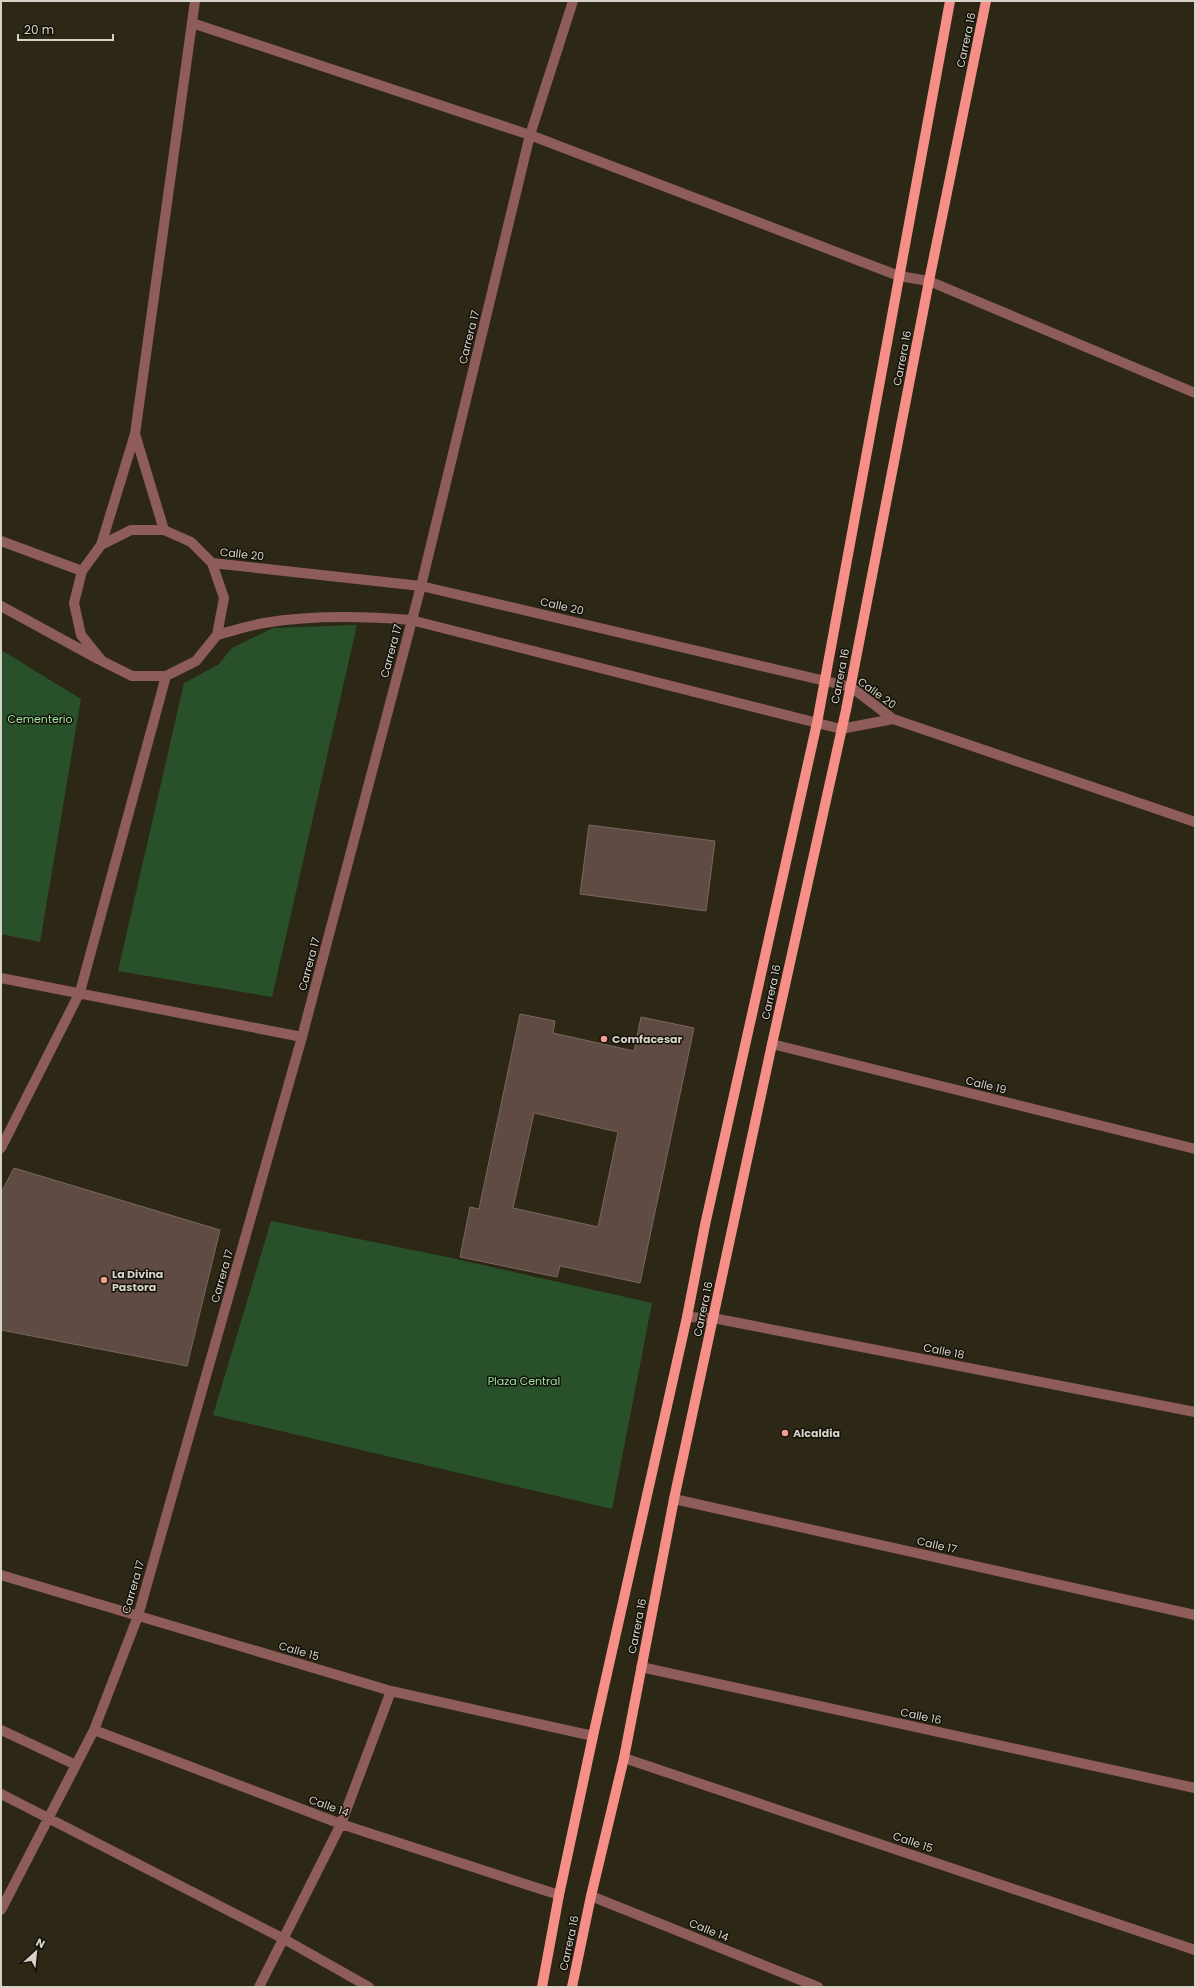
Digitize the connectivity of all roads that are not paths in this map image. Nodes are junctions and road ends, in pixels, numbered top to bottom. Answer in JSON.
{"nodes":[{"id":1,"x":195,"y":1,"type":"edge"},
{"id":2,"x":573,"y":1,"type":"edge"},
{"id":3,"x":950,"y":1,"type":"edge"},
{"id":4,"x":986,"y":1,"type":"edge"},
{"id":5,"x":192,"y":22,"type":"junction"},
{"id":6,"x":530,"y":135,"type":"junction"},
{"id":7,"x":899,"y":276,"type":"junction"},
{"id":8,"x":929,"y":281,"type":"junction"},
{"id":9,"x":1195,"y":393,"type":"edge"},
{"id":10,"x":135,"y":434,"type":"junction"},
{"id":11,"x":164,"y":530,"type":"junction"},
{"id":12,"x":1,"y":541,"type":"edge"},
{"id":13,"x":101,"y":545,"type":"junction"},
{"id":14,"x":212,"y":563,"type":"junction"},
{"id":15,"x":82,"y":571,"type":"junction"},
{"id":16,"x":421,"y":586,"type":"junction"},
{"id":17,"x":1,"y":606,"type":"edge"},
{"id":18,"x":411,"y":620,"type":"junction"},
{"id":19,"x":217,"y":635,"type":"junction"},
{"id":20,"x":102,"y":661,"type":"junction"},
{"id":21,"x":166,"y":676,"type":"junction"},
{"id":22,"x":824,"y":680,"type":"junction"},
{"id":23,"x":850,"y":687,"type":"junction"},
{"id":24,"x":893,"y":719,"type":"junction"},
{"id":25,"x":817,"y":724,"type":"junction"},
{"id":26,"x":841,"y":729,"type":"junction"},
{"id":27,"x":1195,"y":822,"type":"edge"},
{"id":28,"x":1,"y":978,"type":"edge"},
{"id":29,"x":80,"y":992,"type":"junction"},
{"id":30,"x":302,"y":1037,"type":"junction"},
{"id":31,"x":772,"y":1044,"type":"junction"},
{"id":32,"x":1,"y":1148,"type":"edge"},
{"id":33,"x":1195,"y":1150,"type":"edge"},
{"id":34,"x":688,"y":1317,"type":"junction"},
{"id":35,"x":713,"y":1318,"type":"junction"},
{"id":36,"x":1195,"y":1412,"type":"edge"},
{"id":37,"x":674,"y":1499,"type":"junction"},
{"id":38,"x":1,"y":1575,"type":"edge"},
{"id":39,"x":1195,"y":1615,"type":"edge"},
{"id":40,"x":138,"y":1616,"type":"junction"},
{"id":41,"x":641,"y":1667,"type":"junction"},
{"id":42,"x":391,"y":1690,"type":"junction"},
{"id":43,"x":1,"y":1730,"type":"edge"},
{"id":44,"x":94,"y":1730,"type":"junction"},
{"id":45,"x":593,"y":1736,"type":"junction"},
{"id":46,"x":624,"y":1758,"type":"junction"},
{"id":47,"x":76,"y":1765,"type":"junction"},
{"id":48,"x":1195,"y":1788,"type":"edge"},
{"id":49,"x":1,"y":1794,"type":"edge"},
{"id":50,"x":49,"y":1817,"type":"junction"},
{"id":51,"x":341,"y":1824,"type":"junction"},
{"id":52,"x":559,"y":1895,"type":"junction"},
{"id":53,"x":591,"y":1896,"type":"junction"},
{"id":54,"x":1,"y":1910,"type":"edge"},
{"id":55,"x":284,"y":1939,"type":"junction"},
{"id":56,"x":1195,"y":1950,"type":"edge"},
{"id":57,"x":259,"y":1987,"type":"edge"},
{"id":58,"x":369,"y":1987,"type":"edge"},
{"id":59,"x":542,"y":1987,"type":"edge"},
{"id":60,"x":572,"y":1987,"type":"edge"},
{"id":61,"x":818,"y":1987,"type":"edge"}],
"edges":[{"from":1,"to":5,"type":"street"},
{"from":2,"to":6,"type":"street","name":"Carrera 17"},
{"from":3,"to":7,"type":"main road","name":"Carrera 16"},
{"from":4,"to":8,"type":"main road","name":"Carrera 16"},
{"from":5,"to":6,"type":"street"},
{"from":5,"to":10,"type":"street"},
{"from":6,"to":7,"type":"street"},
{"from":6,"to":16,"type":"street","name":"Carrera 17"},
{"from":7,"to":8,"type":"street"},
{"from":7,"to":22,"type":"main road","name":"Carrera 16"},
{"from":8,"to":9,"type":"street"},
{"from":8,"to":23,"type":"main road","name":"Carrera 16"},
{"from":10,"to":11,"type":"street"},
{"from":10,"to":13,"type":"street"},
{"from":11,"to":13,"type":"street"},
{"from":11,"to":14,"type":"street"},
{"from":12,"to":15,"type":"street"},
{"from":13,"to":15,"type":"street"},
{"from":14,"to":16,"type":"street","name":"Calle 20"},
{"from":14,"to":19,"type":"street"},
{"from":15,"to":20,"type":"street"},
{"from":16,"to":18,"type":"street","name":"Carrera 17"},
{"from":16,"to":22,"type":"street","name":"Calle 20"},
{"from":17,"to":20,"type":"street"},
{"from":18,"to":19,"type":"street","name":"Calle 20"},
{"from":18,"to":25,"type":"street","name":"Calle 20"},
{"from":18,"to":30,"type":"street","name":"Carrera 17"},
{"from":19,"to":21,"type":"street"},
{"from":20,"to":21,"type":"street"},
{"from":21,"to":29,"type":"street"},
{"from":22,"to":23,"type":"street","name":"Calle 20"},
{"from":22,"to":25,"type":"main road","name":"Carrera 16"},
{"from":23,"to":24,"type":"street","name":"Calle 20"},
{"from":23,"to":26,"type":"main road","name":"Carrera 16"},
{"from":24,"to":26,"type":"street","name":"Calle 20"},
{"from":24,"to":27,"type":"street","name":"Calle 20"},
{"from":25,"to":26,"type":"street","name":"Calle 20"},
{"from":25,"to":34,"type":"main road","name":"Carrera 16"},
{"from":26,"to":31,"type":"main road","name":"Carrera 16"},
{"from":28,"to":29,"type":"street"},
{"from":29,"to":30,"type":"street"},
{"from":29,"to":32,"type":"street"},
{"from":30,"to":40,"type":"street","name":"Carrera 17"},
{"from":31,"to":33,"type":"street","name":"Calle 19"},
{"from":31,"to":35,"type":"main road","name":"Carrera 16"},
{"from":34,"to":35,"type":"street","name":"Calle 18"},
{"from":34,"to":45,"type":"main road","name":"Carrera 16"},
{"from":35,"to":36,"type":"street","name":"Calle 18"},
{"from":35,"to":37,"type":"main road","name":"Carrera 16"},
{"from":37,"to":39,"type":"street","name":"Calle 17"},
{"from":37,"to":41,"type":"main road","name":"Carrera 16"},
{"from":38,"to":40,"type":"street","name":"Calle 15"},
{"from":40,"to":42,"type":"street","name":"Calle 15"},
{"from":40,"to":44,"type":"street","name":"Carrera 17"},
{"from":41,"to":46,"type":"main road","name":"Carrera 16"},
{"from":41,"to":48,"type":"street","name":"Calle 16"},
{"from":42,"to":45,"type":"street","name":"Calle 15"},
{"from":42,"to":51,"type":"street"},
{"from":43,"to":47,"type":"street"},
{"from":44,"to":47,"type":"street","name":"Carrera 17"},
{"from":44,"to":51,"type":"street","name":"Calle 14"},
{"from":45,"to":52,"type":"main road","name":"Carrera 16"},
{"from":46,"to":53,"type":"main road","name":"Carrera 16"},
{"from":46,"to":56,"type":"street","name":"Calle 15"},
{"from":47,"to":50,"type":"street","name":"Carrera 17"},
{"from":49,"to":50,"type":"street"},
{"from":50,"to":54,"type":"street","name":"Carrera 17"},
{"from":50,"to":55,"type":"street"},
{"from":51,"to":52,"type":"street","name":"Calle 14"},
{"from":51,"to":55,"type":"street"},
{"from":52,"to":59,"type":"main road","name":"Carrera 16"},
{"from":53,"to":60,"type":"main road","name":"Carrera 16"},
{"from":53,"to":61,"type":"street","name":"Calle 14"},
{"from":55,"to":57,"type":"street"},
{"from":55,"to":58,"type":"street"}]}
